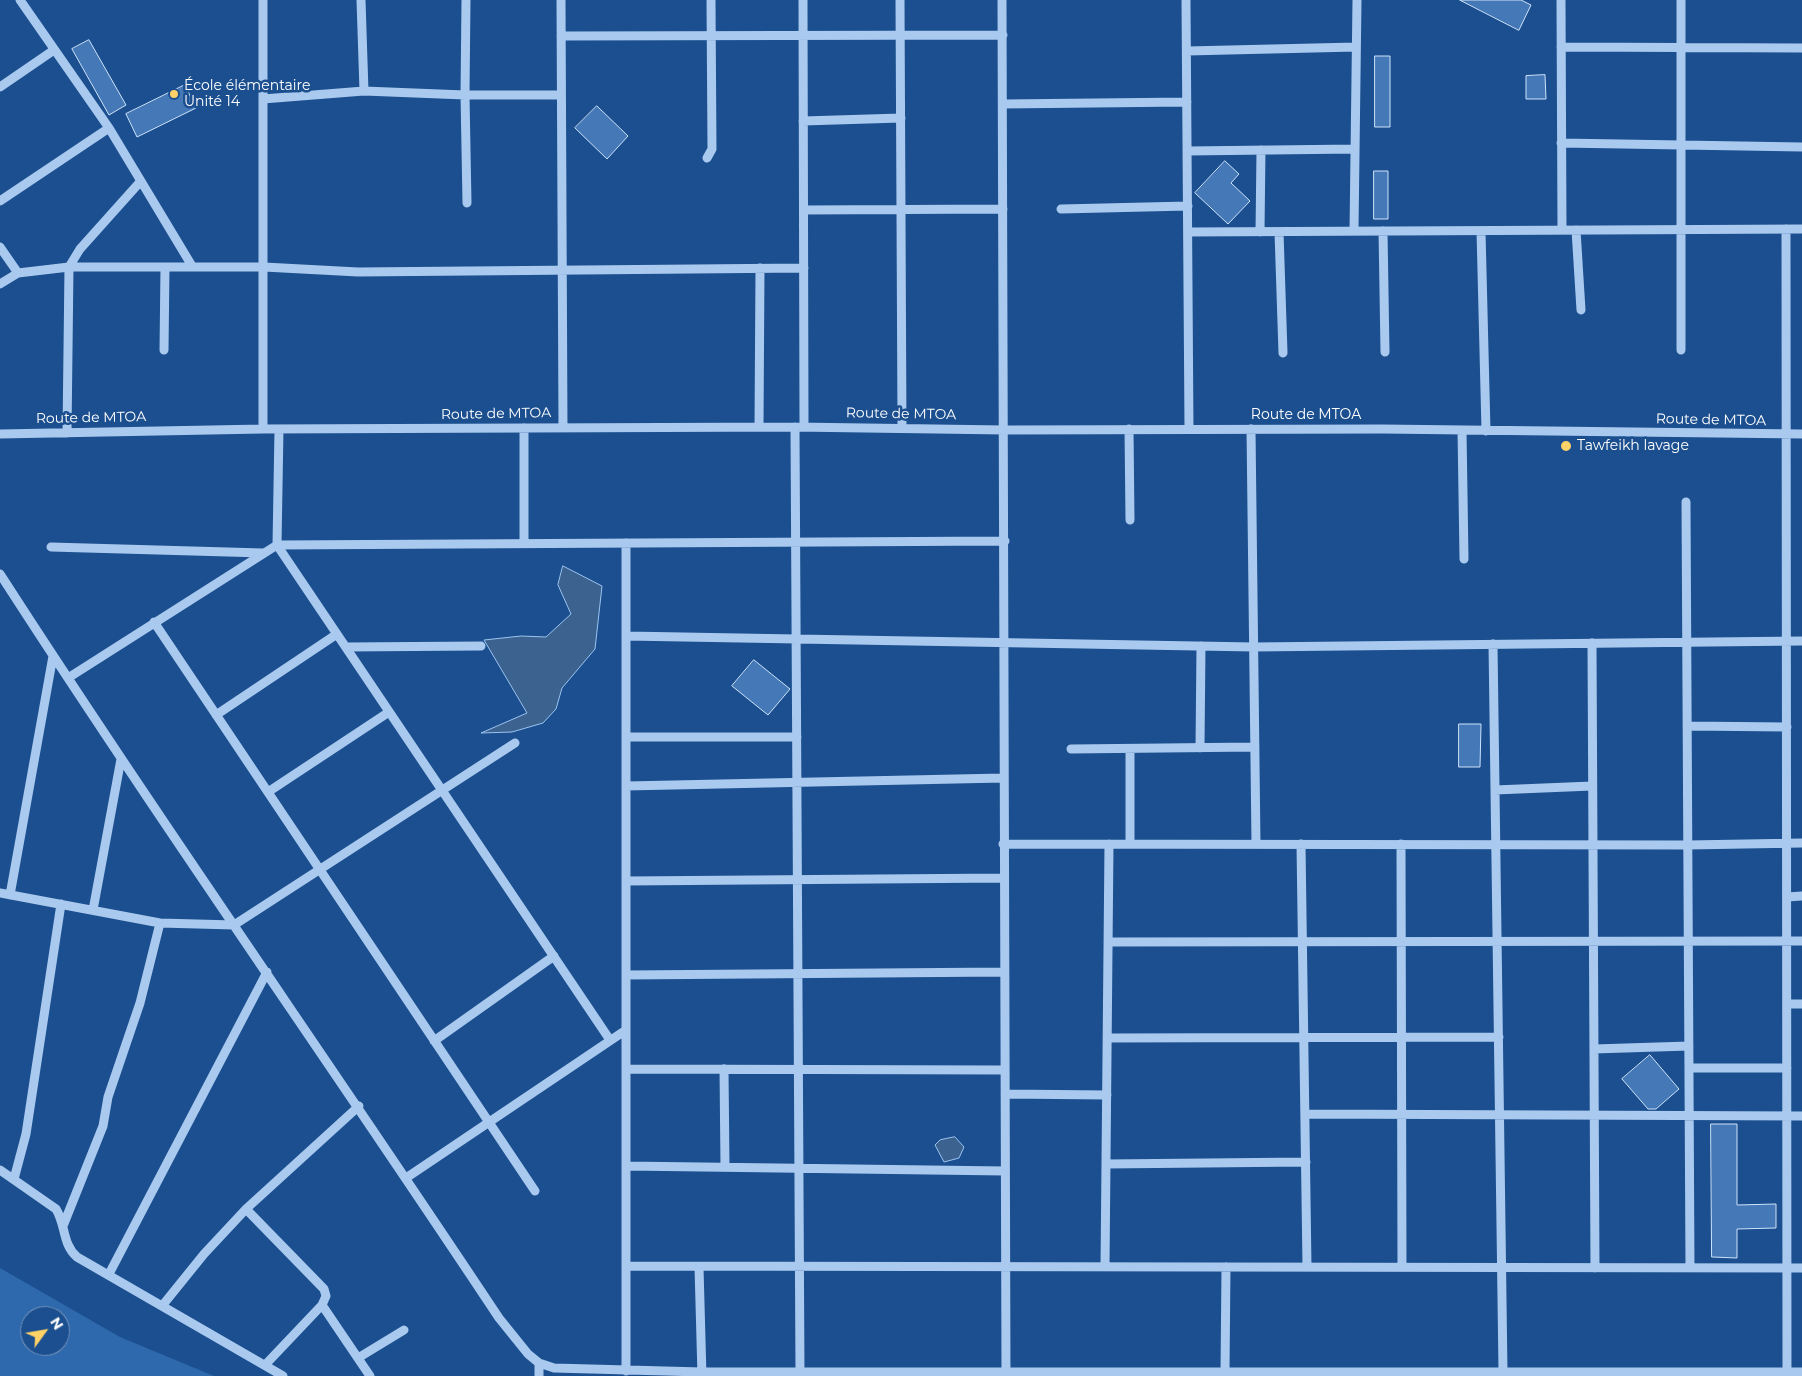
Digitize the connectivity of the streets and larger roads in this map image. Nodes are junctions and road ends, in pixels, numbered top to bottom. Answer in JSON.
{"nodes":[{"id":1,"x":20,"y":0,"type":"edge"},
{"id":2,"x":263,"y":0,"type":"edge"},
{"id":3,"x":361,"y":0,"type":"edge"},
{"id":4,"x":466,"y":0,"type":"edge"},
{"id":5,"x":561,"y":0,"type":"edge"},
{"id":6,"x":711,"y":0,"type":"edge"},
{"id":7,"x":803,"y":0,"type":"edge"},
{"id":8,"x":900,"y":0,"type":"edge"},
{"id":9,"x":1002,"y":0,"type":"edge"},
{"id":10,"x":1186,"y":0,"type":"edge"},
{"id":11,"x":1357,"y":0,"type":"edge"},
{"id":12,"x":1560,"y":0,"type":"edge"},
{"id":13,"x":1681,"y":0,"type":"edge"},
{"id":14,"x":711,"y":35,"type":"junction"},
{"id":15,"x":900,"y":35,"type":"junction"},
{"id":16,"x":1003,"y":35,"type":"junction"},
{"id":17,"x":561,"y":36,"type":"junction"},
{"id":18,"x":803,"y":36,"type":"junction"},
{"id":19,"x":1561,"y":46,"type":"junction"},
{"id":20,"x":1356,"y":47,"type":"junction"},
{"id":21,"x":1681,"y":47,"type":"junction"},
{"id":22,"x":1802,"y":48,"type":"edge"},
{"id":23,"x":54,"y":50,"type":"junction"},
{"id":24,"x":1187,"y":50,"type":"junction"},
{"id":25,"x":0,"y":87,"type":"edge"},
{"id":26,"x":364,"y":90,"type":"junction"},
{"id":27,"x":465,"y":95,"type":"junction"},
{"id":28,"x":561,"y":95,"type":"junction"},
{"id":29,"x":263,"y":100,"type":"junction"},
{"id":30,"x":1187,"y":102,"type":"junction"},
{"id":31,"x":1003,"y":104,"type":"junction"},
{"id":32,"x":901,"y":118,"type":"junction"},
{"id":33,"x":803,"y":121,"type":"junction"},
{"id":34,"x":109,"y":128,"type":"junction"},
{"id":35,"x":1562,"y":143,"type":"junction"},
{"id":36,"x":1681,"y":145,"type":"junction"},
{"id":37,"x":1802,"y":147,"type":"edge"},
{"id":38,"x":1355,"y":149,"type":"junction"},
{"id":39,"x":1261,"y":150,"type":"junction"},
{"id":40,"x":1187,"y":151,"type":"junction"},
{"id":41,"x":707,"y":158,"type":"dead end"},
{"id":42,"x":140,"y":182,"type":"junction"},
{"id":43,"x":0,"y":201,"type":"edge"},
{"id":44,"x":467,"y":203,"type":"dead end"},
{"id":45,"x":1188,"y":206,"type":"junction"},
{"id":46,"x":1003,"y":209,"type":"junction"},
{"id":47,"x":1060,"y":209,"type":"dead end"},
{"id":48,"x":804,"y":210,"type":"junction"},
{"id":49,"x":901,"y":210,"type":"junction"},
{"id":50,"x":1681,"y":229,"type":"junction"},
{"id":51,"x":1786,"y":229,"type":"junction"},
{"id":52,"x":1802,"y":229,"type":"edge"},
{"id":53,"x":1562,"y":230,"type":"junction"},
{"id":54,"x":1576,"y":230,"type":"junction"},
{"id":55,"x":1354,"y":231,"type":"junction"},
{"id":56,"x":1383,"y":231,"type":"junction"},
{"id":57,"x":1481,"y":231,"type":"junction"},
{"id":58,"x":1188,"y":232,"type":"junction"},
{"id":59,"x":1260,"y":232,"type":"junction"},
{"id":60,"x":1279,"y":232,"type":"junction"},
{"id":61,"x":0,"y":247,"type":"edge"},
{"id":62,"x":192,"y":266,"type":"junction"},
{"id":63,"x":69,"y":267,"type":"junction"},
{"id":64,"x":165,"y":267,"type":"junction"},
{"id":65,"x":264,"y":267,"type":"junction"},
{"id":66,"x":760,"y":268,"type":"junction"},
{"id":67,"x":804,"y":268,"type":"junction"},
{"id":68,"x":562,"y":270,"type":"junction"},
{"id":69,"x":18,"y":273,"type":"junction"},
{"id":70,"x":0,"y":284,"type":"edge"},
{"id":71,"x":1580,"y":310,"type":"dead end"},
{"id":72,"x":164,"y":350,"type":"dead end"},
{"id":73,"x":1682,"y":350,"type":"dead end"},
{"id":74,"x":1384,"y":352,"type":"dead end"},
{"id":75,"x":1283,"y":353,"type":"dead end"},
{"id":76,"x":563,"y":427,"type":"junction"},
{"id":77,"x":759,"y":427,"type":"junction"},
{"id":78,"x":800,"y":427,"type":"junction"},
{"id":79,"x":524,"y":428,"type":"junction"},
{"id":80,"x":902,"y":428,"type":"junction"},
{"id":81,"x":263,"y":429,"type":"junction"},
{"id":82,"x":279,"y":429,"type":"junction"},
{"id":83,"x":1129,"y":429,"type":"junction"},
{"id":84,"x":1251,"y":429,"type":"junction"},
{"id":85,"x":1005,"y":430,"type":"junction"},
{"id":86,"x":1189,"y":430,"type":"junction"},
{"id":87,"x":1462,"y":430,"type":"junction"},
{"id":88,"x":1486,"y":431,"type":"junction"},
{"id":89,"x":67,"y":433,"type":"junction"},
{"id":90,"x":0,"y":434,"type":"edge"},
{"id":91,"x":1786,"y":434,"type":"junction"},
{"id":92,"x":1802,"y":434,"type":"edge"},
{"id":93,"x":1686,"y":502,"type":"dead end"},
{"id":94,"x":1130,"y":520,"type":"dead end"},
{"id":95,"x":1004,"y":541,"type":"junction"},
{"id":96,"x":796,"y":542,"type":"junction"},
{"id":97,"x":626,"y":543,"type":"junction"},
{"id":98,"x":524,"y":544,"type":"junction"},
{"id":99,"x":277,"y":545,"type":"junction"},
{"id":100,"x":51,"y":548,"type":"dead end"},
{"id":101,"x":263,"y":553,"type":"junction"},
{"id":102,"x":1464,"y":559,"type":"dead end"},
{"id":103,"x":1,"y":580,"type":"edge"},
{"id":104,"x":154,"y":622,"type":"junction"},
{"id":105,"x":337,"y":634,"type":"junction"},
{"id":106,"x":626,"y":636,"type":"junction"},
{"id":107,"x":796,"y":639,"type":"junction"},
{"id":108,"x":1802,"y":640,"type":"edge"},
{"id":109,"x":1787,"y":641,"type":"junction"},
{"id":110,"x":1005,"y":642,"type":"junction"},
{"id":111,"x":1687,"y":642,"type":"junction"},
{"id":112,"x":1592,"y":643,"type":"junction"},
{"id":113,"x":1493,"y":644,"type":"junction"},
{"id":114,"x":481,"y":646,"type":"dead end"},
{"id":115,"x":1201,"y":646,"type":"junction"},
{"id":116,"x":1254,"y":647,"type":"junction"},
{"id":117,"x":346,"y":648,"type":"junction"},
{"id":118,"x":53,"y":656,"type":"junction"},
{"id":119,"x":68,"y":678,"type":"junction"},
{"id":120,"x":389,"y":712,"type":"junction"},
{"id":121,"x":216,"y":715,"type":"junction"},
{"id":122,"x":1687,"y":726,"type":"junction"},
{"id":123,"x":1787,"y":727,"type":"junction"},
{"id":124,"x":626,"y":736,"type":"junction"},
{"id":125,"x":797,"y":737,"type":"junction"},
{"id":126,"x":515,"y":743,"type":"dead end"},
{"id":127,"x":1255,"y":747,"type":"junction"},
{"id":128,"x":1200,"y":748,"type":"junction"},
{"id":129,"x":1071,"y":749,"type":"dead end"},
{"id":130,"x":1130,"y":750,"type":"junction"},
{"id":131,"x":121,"y":759,"type":"junction"},
{"id":132,"x":1003,"y":778,"type":"junction"},
{"id":133,"x":797,"y":783,"type":"junction"},
{"id":134,"x":626,"y":786,"type":"junction"},
{"id":135,"x":1592,"y":786,"type":"junction"},
{"id":136,"x":442,"y":790,"type":"junction"},
{"id":137,"x":1495,"y":790,"type":"junction"},
{"id":138,"x":268,"y":792,"type":"junction"},
{"id":139,"x":1787,"y":843,"type":"junction"},
{"id":140,"x":1802,"y":843,"type":"edge"},
{"id":141,"x":1004,"y":844,"type":"junction"},
{"id":142,"x":1109,"y":844,"type":"junction"},
{"id":143,"x":1130,"y":844,"type":"junction"},
{"id":144,"x":1256,"y":844,"type":"junction"},
{"id":145,"x":1302,"y":844,"type":"junction"},
{"id":146,"x":1401,"y":844,"type":"junction"},
{"id":147,"x":1496,"y":844,"type":"junction"},
{"id":148,"x":1593,"y":844,"type":"junction"},
{"id":149,"x":1688,"y":845,"type":"junction"},
{"id":150,"x":320,"y":870,"type":"junction"},
{"id":151,"x":1004,"y":878,"type":"junction"},
{"id":152,"x":798,"y":880,"type":"junction"},
{"id":153,"x":626,"y":881,"type":"junction"},
{"id":154,"x":0,"y":893,"type":"edge"},
{"id":155,"x":10,"y":894,"type":"junction"},
{"id":156,"x":1802,"y":896,"type":"edge"},
{"id":157,"x":1787,"y":897,"type":"junction"},
{"id":158,"x":61,"y":904,"type":"junction"},
{"id":159,"x":93,"y":910,"type":"junction"},
{"id":160,"x":160,"y":923,"type":"junction"},
{"id":161,"x":234,"y":925,"type":"junction"},
{"id":162,"x":1593,"y":941,"type":"junction"},
{"id":163,"x":1688,"y":941,"type":"junction"},
{"id":164,"x":1787,"y":941,"type":"junction"},
{"id":165,"x":1802,"y":941,"type":"edge"},
{"id":166,"x":1108,"y":942,"type":"junction"},
{"id":167,"x":1303,"y":942,"type":"junction"},
{"id":168,"x":1401,"y":942,"type":"junction"},
{"id":169,"x":1497,"y":942,"type":"junction"},
{"id":170,"x":554,"y":956,"type":"junction"},
{"id":171,"x":266,"y":972,"type":"junction"},
{"id":172,"x":1004,"y":972,"type":"junction"},
{"id":173,"x":798,"y":974,"type":"junction"},
{"id":174,"x":626,"y":975,"type":"junction"},
{"id":175,"x":1787,"y":1004,"type":"junction"},
{"id":176,"x":1802,"y":1004,"type":"edge"},
{"id":177,"x":626,"y":1030,"type":"junction"},
{"id":178,"x":1401,"y":1037,"type":"junction"},
{"id":179,"x":1498,"y":1037,"type":"junction"},
{"id":180,"x":1107,"y":1038,"type":"junction"},
{"id":181,"x":1304,"y":1038,"type":"junction"},
{"id":182,"x":610,"y":1040,"type":"junction"},
{"id":183,"x":434,"y":1041,"type":"junction"},
{"id":184,"x":1689,"y":1046,"type":"junction"},
{"id":185,"x":1594,"y":1048,"type":"junction"},
{"id":186,"x":1689,"y":1068,"type":"junction"},
{"id":187,"x":1787,"y":1068,"type":"junction"},
{"id":188,"x":626,"y":1069,"type":"junction"},
{"id":189,"x":724,"y":1069,"type":"junction"},
{"id":190,"x":798,"y":1070,"type":"junction"},
{"id":191,"x":1005,"y":1070,"type":"junction"},
{"id":192,"x":1005,"y":1094,"type":"junction"},
{"id":193,"x":1107,"y":1096,"type":"junction"},
{"id":194,"x":359,"y":1106,"type":"junction"},
{"id":195,"x":1305,"y":1114,"type":"junction"},
{"id":196,"x":1402,"y":1115,"type":"junction"},
{"id":197,"x":1500,"y":1115,"type":"junction"},
{"id":198,"x":1594,"y":1116,"type":"junction"},
{"id":199,"x":1689,"y":1116,"type":"junction"},
{"id":200,"x":1787,"y":1116,"type":"junction"},
{"id":201,"x":1802,"y":1116,"type":"edge"},
{"id":202,"x":488,"y":1122,"type":"junction"},
{"id":203,"x":1306,"y":1162,"type":"junction"},
{"id":204,"x":1106,"y":1164,"type":"junction"},
{"id":205,"x":626,"y":1166,"type":"junction"},
{"id":206,"x":724,"y":1167,"type":"junction"},
{"id":207,"x":799,"y":1168,"type":"junction"},
{"id":208,"x":0,"y":1170,"type":"edge"},
{"id":209,"x":1005,"y":1171,"type":"junction"},
{"id":210,"x":406,"y":1178,"type":"junction"},
{"id":211,"x":14,"y":1179,"type":"junction"},
{"id":212,"x":535,"y":1191,"type":"dead end"},
{"id":213,"x":246,"y":1209,"type":"junction"},
{"id":214,"x":62,"y":1227,"type":"junction"},
{"id":215,"x":626,"y":1266,"type":"junction"},
{"id":216,"x":699,"y":1267,"type":"junction"},
{"id":217,"x":799,"y":1267,"type":"junction"},
{"id":218,"x":1006,"y":1267,"type":"junction"},
{"id":219,"x":1105,"y":1267,"type":"junction"},
{"id":220,"x":1226,"y":1267,"type":"junction"},
{"id":221,"x":1307,"y":1267,"type":"junction"},
{"id":222,"x":1402,"y":1267,"type":"junction"},
{"id":223,"x":1502,"y":1267,"type":"junction"},
{"id":224,"x":1595,"y":1268,"type":"junction"},
{"id":225,"x":1690,"y":1268,"type":"junction"},
{"id":226,"x":1787,"y":1268,"type":"junction"},
{"id":227,"x":1802,"y":1268,"type":"edge"},
{"id":228,"x":109,"y":1274,"type":"junction"},
{"id":229,"x":322,"y":1305,"type":"junction"},
{"id":230,"x":162,"y":1306,"type":"junction"},
{"id":231,"x":404,"y":1330,"type":"dead end"},
{"id":232,"x":358,"y":1358,"type":"junction"},
{"id":233,"x":539,"y":1363,"type":"junction"},
{"id":234,"x":266,"y":1364,"type":"junction"},
{"id":235,"x":626,"y":1371,"type":"junction"},
{"id":236,"x":800,"y":1372,"type":"junction"},
{"id":237,"x":1006,"y":1372,"type":"junction"},
{"id":238,"x":1225,"y":1372,"type":"junction"},
{"id":239,"x":1503,"y":1372,"type":"junction"},
{"id":240,"x":1787,"y":1372,"type":"junction"},
{"id":241,"x":1802,"y":1372,"type":"edge"},
{"id":242,"x":702,"y":1374,"type":"edge"},
{"id":243,"x":884,"y":1374,"type":"edge"},
{"id":244,"x":967,"y":1374,"type":"edge"},
{"id":245,"x":1047,"y":1374,"type":"edge"},
{"id":246,"x":1159,"y":1374,"type":"edge"},
{"id":247,"x":1283,"y":1374,"type":"edge"},
{"id":248,"x":1358,"y":1374,"type":"edge"},
{"id":249,"x":1457,"y":1374,"type":"edge"},
{"id":250,"x":1560,"y":1374,"type":"edge"},
{"id":251,"x":1656,"y":1374,"type":"edge"},
{"id":252,"x":1720,"y":1374,"type":"edge"},
{"id":253,"x":283,"y":1376,"type":"edge"},
{"id":254,"x":370,"y":1376,"type":"edge"},
{"id":255,"x":539,"y":1376,"type":"edge"}],
"edges":[{"from":1,"to":23,"type":"street"},
{"from":2,"to":29,"type":"street"},
{"from":3,"to":26,"type":"street"},
{"from":4,"to":27,"type":"street"},
{"from":5,"to":17,"type":"street"},
{"from":6,"to":14,"type":"street"},
{"from":7,"to":18,"type":"street"},
{"from":8,"to":15,"type":"street"},
{"from":9,"to":16,"type":"street"},
{"from":10,"to":24,"type":"street"},
{"from":11,"to":20,"type":"street"},
{"from":12,"to":19,"type":"street"},
{"from":13,"to":21,"type":"street"},
{"from":14,"to":17,"type":"street"},
{"from":14,"to":18,"type":"street"},
{"from":14,"to":41,"type":"street"},
{"from":15,"to":16,"type":"street"},
{"from":15,"to":18,"type":"street"},
{"from":15,"to":32,"type":"street"},
{"from":16,"to":31,"type":"street"},
{"from":17,"to":28,"type":"street"},
{"from":18,"to":33,"type":"street"},
{"from":19,"to":21,"type":"street"},
{"from":19,"to":35,"type":"street"},
{"from":20,"to":24,"type":"street"},
{"from":20,"to":38,"type":"street"},
{"from":21,"to":22,"type":"street"},
{"from":21,"to":36,"type":"street"},
{"from":23,"to":25,"type":"street"},
{"from":23,"to":34,"type":"street"},
{"from":24,"to":30,"type":"street"},
{"from":26,"to":27,"type":"street"},
{"from":26,"to":29,"type":"street"},
{"from":27,"to":28,"type":"street"},
{"from":27,"to":44,"type":"street"},
{"from":28,"to":68,"type":"street"},
{"from":29,"to":65,"type":"street"},
{"from":30,"to":31,"type":"street"},
{"from":30,"to":40,"type":"street"},
{"from":31,"to":46,"type":"street"},
{"from":32,"to":33,"type":"street"},
{"from":32,"to":49,"type":"street"},
{"from":33,"to":48,"type":"street"},
{"from":34,"to":42,"type":"street"},
{"from":34,"to":43,"type":"street"},
{"from":35,"to":36,"type":"street"},
{"from":35,"to":53,"type":"street"},
{"from":36,"to":37,"type":"street"},
{"from":36,"to":50,"type":"street"},
{"from":38,"to":39,"type":"street"},
{"from":38,"to":55,"type":"street"},
{"from":39,"to":40,"type":"street"},
{"from":39,"to":59,"type":"street"},
{"from":40,"to":45,"type":"street"},
{"from":42,"to":62,"type":"street"},
{"from":42,"to":63,"type":"street"},
{"from":45,"to":47,"type":"street"},
{"from":45,"to":58,"type":"street"},
{"from":46,"to":49,"type":"street"},
{"from":46,"to":85,"type":"street"},
{"from":48,"to":49,"type":"street"},
{"from":48,"to":67,"type":"street"},
{"from":49,"to":80,"type":"street"},
{"from":50,"to":51,"type":"street"},
{"from":50,"to":54,"type":"street"},
{"from":50,"to":73,"type":"street"},
{"from":51,"to":52,"type":"street"},
{"from":51,"to":91,"type":"street"},
{"from":53,"to":54,"type":"street"},
{"from":53,"to":57,"type":"street"},
{"from":54,"to":71,"type":"street"},
{"from":55,"to":56,"type":"street"},
{"from":55,"to":60,"type":"street"},
{"from":56,"to":57,"type":"street"},
{"from":56,"to":74,"type":"street"},
{"from":57,"to":88,"type":"street"},
{"from":58,"to":59,"type":"street"},
{"from":58,"to":86,"type":"street"},
{"from":59,"to":60,"type":"street"},
{"from":60,"to":75,"type":"street"},
{"from":61,"to":69,"type":"street"},
{"from":62,"to":64,"type":"street"},
{"from":62,"to":65,"type":"street"},
{"from":63,"to":64,"type":"street"},
{"from":63,"to":69,"type":"street"},
{"from":63,"to":89,"type":"street"},
{"from":64,"to":72,"type":"street"},
{"from":65,"to":68,"type":"street"},
{"from":65,"to":81,"type":"street"},
{"from":66,"to":67,"type":"street"},
{"from":66,"to":68,"type":"street"},
{"from":66,"to":77,"type":"street"},
{"from":67,"to":78,"type":"street"},
{"from":68,"to":76,"type":"street"},
{"from":69,"to":70,"type":"street"},
{"from":76,"to":77,"type":"street","name":"Route de MTOA"},
{"from":76,"to":79,"type":"street","name":"Route de MTOA"},
{"from":77,"to":78,"type":"street","name":"Route de MTOA"},
{"from":78,"to":80,"type":"street","name":"Route de MTOA"},
{"from":78,"to":96,"type":"street"},
{"from":79,"to":82,"type":"street","name":"Route de MTOA"},
{"from":79,"to":98,"type":"street"},
{"from":80,"to":85,"type":"street","name":"Route de MTOA"},
{"from":81,"to":82,"type":"street","name":"Route de MTOA"},
{"from":81,"to":89,"type":"street","name":"Route de MTOA"},
{"from":82,"to":99,"type":"street"},
{"from":83,"to":85,"type":"street","name":"Route de MTOA"},
{"from":83,"to":86,"type":"street","name":"Route de MTOA"},
{"from":83,"to":94,"type":"street"},
{"from":84,"to":86,"type":"street","name":"Route de MTOA"},
{"from":84,"to":87,"type":"street","name":"Route de MTOA"},
{"from":84,"to":116,"type":"street"},
{"from":85,"to":95,"type":"street"},
{"from":87,"to":88,"type":"street","name":"Route de MTOA"},
{"from":87,"to":102,"type":"street"},
{"from":88,"to":91,"type":"street","name":"Route de MTOA"},
{"from":89,"to":90,"type":"street","name":"Route de MTOA"},
{"from":91,"to":92,"type":"street","name":"Route de MTOA"},
{"from":91,"to":109,"type":"street"},
{"from":93,"to":111,"type":"street"},
{"from":95,"to":96,"type":"street"},
{"from":95,"to":110,"type":"street"},
{"from":96,"to":97,"type":"street"},
{"from":96,"to":107,"type":"street"},
{"from":97,"to":98,"type":"street"},
{"from":97,"to":106,"type":"street"},
{"from":98,"to":99,"type":"street"},
{"from":99,"to":101,"type":"street"},
{"from":99,"to":105,"type":"street"},
{"from":100,"to":101,"type":"street"},
{"from":101,"to":104,"type":"street"},
{"from":103,"to":118,"type":"street"},
{"from":104,"to":119,"type":"street"},
{"from":104,"to":121,"type":"street"},
{"from":105,"to":117,"type":"street"},
{"from":105,"to":121,"type":"street"},
{"from":106,"to":107,"type":"street"},
{"from":106,"to":124,"type":"street"},
{"from":107,"to":110,"type":"street"},
{"from":107,"to":125,"type":"street"},
{"from":108,"to":109,"type":"street"},
{"from":109,"to":111,"type":"street"},
{"from":109,"to":123,"type":"street"},
{"from":110,"to":115,"type":"street"},
{"from":110,"to":132,"type":"street"},
{"from":111,"to":112,"type":"street"},
{"from":111,"to":122,"type":"street"},
{"from":112,"to":113,"type":"street"},
{"from":112,"to":135,"type":"street"},
{"from":113,"to":116,"type":"street"},
{"from":113,"to":137,"type":"street"},
{"from":114,"to":117,"type":"street"},
{"from":115,"to":116,"type":"street"},
{"from":115,"to":128,"type":"street"},
{"from":116,"to":127,"type":"street"},
{"from":117,"to":120,"type":"street"},
{"from":118,"to":119,"type":"street"},
{"from":118,"to":155,"type":"street"},
{"from":119,"to":131,"type":"street"},
{"from":120,"to":136,"type":"street"},
{"from":120,"to":138,"type":"street"},
{"from":121,"to":138,"type":"street"},
{"from":122,"to":123,"type":"street"},
{"from":122,"to":149,"type":"street"},
{"from":123,"to":139,"type":"street"},
{"from":124,"to":125,"type":"street"},
{"from":124,"to":134,"type":"street"},
{"from":125,"to":133,"type":"street"},
{"from":126,"to":136,"type":"street"},
{"from":127,"to":128,"type":"street"},
{"from":127,"to":144,"type":"street"},
{"from":128,"to":130,"type":"street"},
{"from":129,"to":130,"type":"street"},
{"from":130,"to":143,"type":"street"},
{"from":131,"to":159,"type":"street"},
{"from":131,"to":161,"type":"street"},
{"from":132,"to":133,"type":"street"},
{"from":132,"to":141,"type":"street"},
{"from":133,"to":134,"type":"street"},
{"from":133,"to":152,"type":"street"},
{"from":134,"to":153,"type":"street"},
{"from":135,"to":137,"type":"street"},
{"from":135,"to":148,"type":"street"},
{"from":136,"to":150,"type":"street"},
{"from":136,"to":170,"type":"street"},
{"from":137,"to":147,"type":"street"},
{"from":138,"to":150,"type":"street"},
{"from":139,"to":140,"type":"street"},
{"from":139,"to":149,"type":"street"},
{"from":139,"to":157,"type":"street"},
{"from":141,"to":142,"type":"street"},
{"from":141,"to":151,"type":"street"},
{"from":142,"to":143,"type":"street"},
{"from":142,"to":166,"type":"street"},
{"from":143,"to":144,"type":"street"},
{"from":144,"to":145,"type":"street"},
{"from":145,"to":146,"type":"street"},
{"from":145,"to":167,"type":"street"},
{"from":146,"to":147,"type":"street"},
{"from":146,"to":168,"type":"street"},
{"from":147,"to":148,"type":"street"},
{"from":147,"to":169,"type":"street"},
{"from":148,"to":149,"type":"street"},
{"from":148,"to":162,"type":"street"},
{"from":149,"to":163,"type":"street"},
{"from":150,"to":161,"type":"street"},
{"from":150,"to":183,"type":"street"},
{"from":151,"to":152,"type":"street"},
{"from":151,"to":172,"type":"street"},
{"from":152,"to":153,"type":"street"},
{"from":152,"to":173,"type":"street"},
{"from":153,"to":174,"type":"street"},
{"from":154,"to":155,"type":"street"},
{"from":155,"to":158,"type":"street"},
{"from":156,"to":157,"type":"street"},
{"from":157,"to":164,"type":"street"},
{"from":158,"to":159,"type":"street"},
{"from":158,"to":211,"type":"street"},
{"from":159,"to":160,"type":"street"},
{"from":160,"to":161,"type":"street"},
{"from":160,"to":214,"type":"street"},
{"from":161,"to":171,"type":"street"},
{"from":162,"to":163,"type":"street"},
{"from":162,"to":169,"type":"street"},
{"from":162,"to":185,"type":"street"},
{"from":163,"to":164,"type":"street"},
{"from":163,"to":184,"type":"street"},
{"from":164,"to":165,"type":"street"},
{"from":164,"to":175,"type":"street"},
{"from":166,"to":167,"type":"street"},
{"from":166,"to":180,"type":"street"},
{"from":167,"to":168,"type":"street"},
{"from":167,"to":181,"type":"street"},
{"from":168,"to":169,"type":"street"},
{"from":168,"to":178,"type":"street"},
{"from":169,"to":179,"type":"street"},
{"from":170,"to":182,"type":"street"},
{"from":170,"to":183,"type":"street"},
{"from":171,"to":194,"type":"street"},
{"from":171,"to":228,"type":"street"},
{"from":172,"to":173,"type":"street"},
{"from":172,"to":191,"type":"street"},
{"from":173,"to":174,"type":"street"},
{"from":173,"to":190,"type":"street"},
{"from":174,"to":177,"type":"street"},
{"from":175,"to":176,"type":"street"},
{"from":175,"to":187,"type":"street"},
{"from":177,"to":182,"type":"street"},
{"from":177,"to":188,"type":"street"},
{"from":178,"to":179,"type":"street"},
{"from":178,"to":181,"type":"street"},
{"from":178,"to":196,"type":"street"},
{"from":179,"to":197,"type":"street"},
{"from":180,"to":181,"type":"street"},
{"from":180,"to":193,"type":"street"},
{"from":181,"to":195,"type":"street"},
{"from":182,"to":202,"type":"street"},
{"from":183,"to":202,"type":"street"},
{"from":184,"to":185,"type":"street"},
{"from":184,"to":186,"type":"street"},
{"from":185,"to":198,"type":"street"},
{"from":186,"to":187,"type":"street"},
{"from":186,"to":199,"type":"street"},
{"from":187,"to":200,"type":"street"},
{"from":188,"to":189,"type":"street"},
{"from":188,"to":205,"type":"street"},
{"from":189,"to":190,"type":"street"},
{"from":189,"to":206,"type":"street"},
{"from":190,"to":191,"type":"street"},
{"from":190,"to":207,"type":"street"},
{"from":191,"to":192,"type":"street"},
{"from":192,"to":193,"type":"street"},
{"from":192,"to":209,"type":"street"},
{"from":193,"to":204,"type":"street"},
{"from":194,"to":210,"type":"street"},
{"from":194,"to":213,"type":"street"},
{"from":195,"to":196,"type":"street"},
{"from":195,"to":203,"type":"street"},
{"from":196,"to":197,"type":"street"},
{"from":196,"to":222,"type":"street"},
{"from":197,"to":198,"type":"street"},
{"from":197,"to":223,"type":"street"},
{"from":198,"to":199,"type":"street"},
{"from":198,"to":224,"type":"street"},
{"from":199,"to":200,"type":"street"},
{"from":199,"to":225,"type":"street"},
{"from":200,"to":201,"type":"street"},
{"from":200,"to":226,"type":"street"},
{"from":202,"to":210,"type":"street"},
{"from":202,"to":212,"type":"street"},
{"from":203,"to":204,"type":"street"},
{"from":203,"to":221,"type":"street"},
{"from":204,"to":219,"type":"street"},
{"from":205,"to":206,"type":"street"},
{"from":205,"to":215,"type":"street"},
{"from":206,"to":207,"type":"street"},
{"from":207,"to":209,"type":"street"},
{"from":207,"to":217,"type":"street"},
{"from":208,"to":211,"type":"street"},
{"from":209,"to":218,"type":"street"},
{"from":210,"to":233,"type":"street"},
{"from":211,"to":214,"type":"street"},
{"from":213,"to":229,"type":"street"},
{"from":213,"to":230,"type":"street"},
{"from":214,"to":228,"type":"street"},
{"from":215,"to":216,"type":"street"},
{"from":215,"to":235,"type":"street"},
{"from":216,"to":217,"type":"street"},
{"from":216,"to":242,"type":"street"},
{"from":217,"to":218,"type":"street"},
{"from":217,"to":236,"type":"street"},
{"from":218,"to":219,"type":"street"},
{"from":218,"to":237,"type":"street"},
{"from":219,"to":220,"type":"street"},
{"from":220,"to":221,"type":"street"},
{"from":220,"to":238,"type":"street"},
{"from":221,"to":222,"type":"street"},
{"from":222,"to":223,"type":"street"},
{"from":223,"to":224,"type":"street"},
{"from":223,"to":239,"type":"street"},
{"from":224,"to":225,"type":"street"},
{"from":225,"to":226,"type":"street"},
{"from":226,"to":227,"type":"street"},
{"from":226,"to":240,"type":"street"},
{"from":228,"to":230,"type":"street"},
{"from":229,"to":232,"type":"street"},
{"from":229,"to":234,"type":"street"},
{"from":230,"to":234,"type":"street"},
{"from":231,"to":232,"type":"street"},
{"from":232,"to":254,"type":"street"},
{"from":233,"to":235,"type":"street"},
{"from":233,"to":255,"type":"street"},
{"from":234,"to":253,"type":"street"},
{"from":235,"to":242,"type":"street"},
{"from":236,"to":242,"type":"street"},
{"from":236,"to":243,"type":"street"},
{"from":237,"to":244,"type":"street"},
{"from":237,"to":245,"type":"street"},
{"from":238,"to":246,"type":"street"},
{"from":238,"to":247,"type":"street"},
{"from":239,"to":249,"type":"street"},
{"from":239,"to":250,"type":"street"},
{"from":240,"to":241,"type":"street"},
{"from":240,"to":252,"type":"street"},
{"from":243,"to":244,"type":"street"},
{"from":245,"to":246,"type":"street"},
{"from":247,"to":248,"type":"street"},
{"from":248,"to":249,"type":"street"},
{"from":250,"to":251,"type":"street"},
{"from":251,"to":252,"type":"street"}]}
